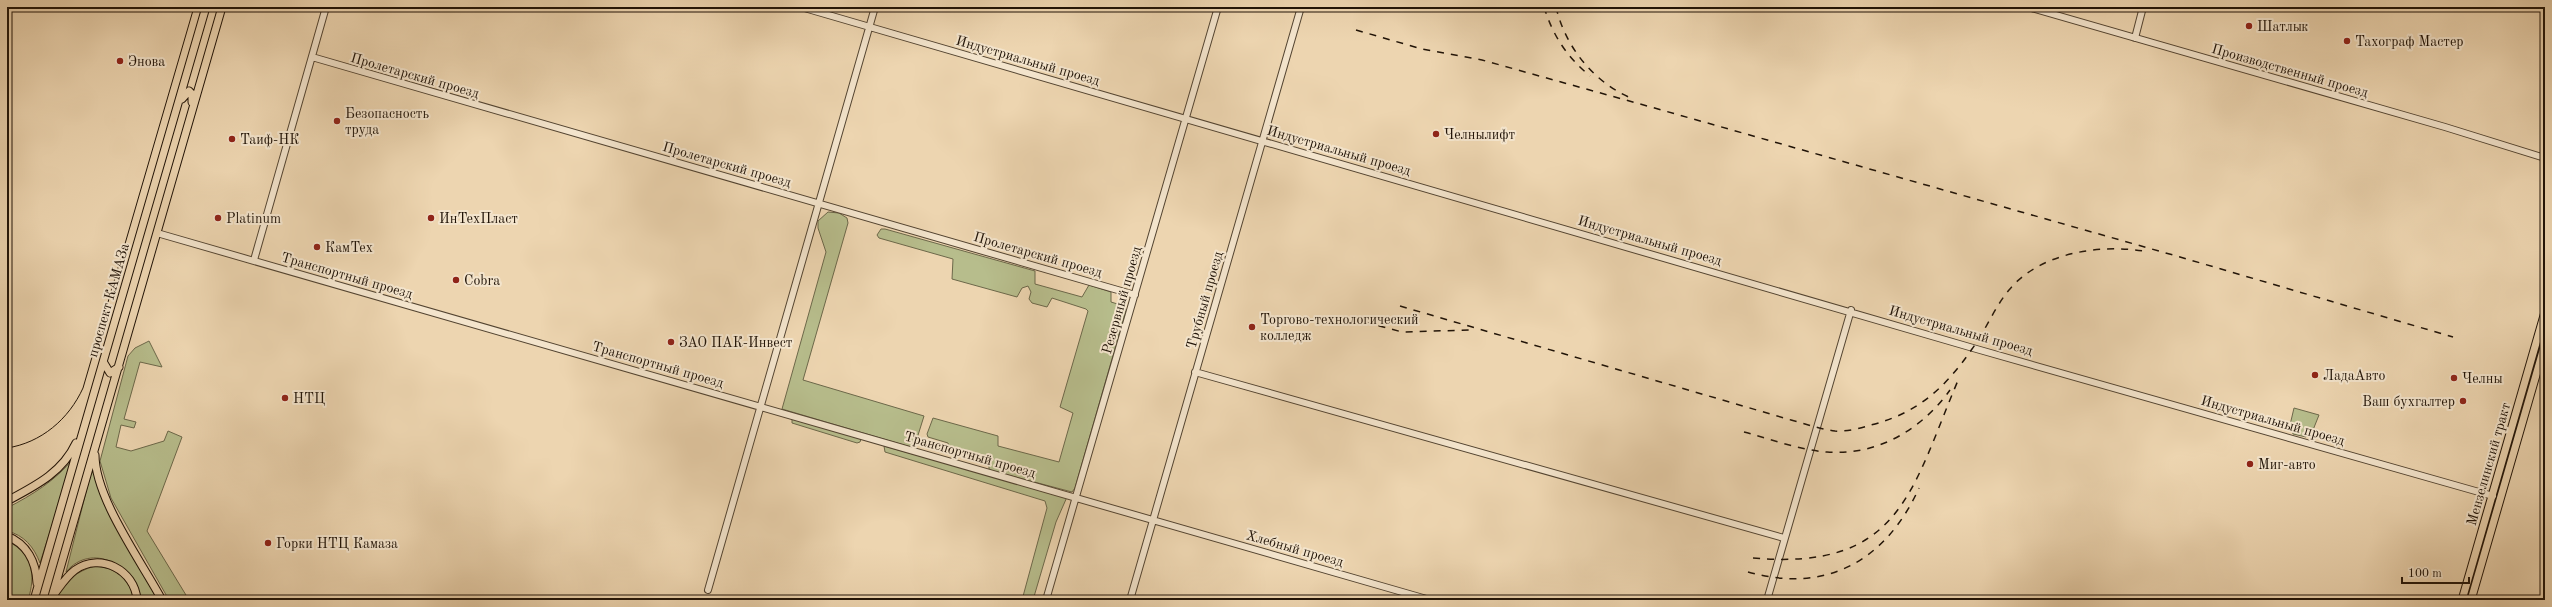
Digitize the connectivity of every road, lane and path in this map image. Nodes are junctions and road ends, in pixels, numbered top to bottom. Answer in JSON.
{"nodes":[{"id":1,"x":206,"y":7,"type":"edge"},
{"id":2,"x":222,"y":7,"type":"edge"},
{"id":3,"x":326,"y":7,"type":"edge"},
{"id":4,"x":801,"y":7,"type":"edge"},
{"id":5,"x":875,"y":7,"type":"edge"},
{"id":6,"x":1218,"y":7,"type":"edge"},
{"id":7,"x":1301,"y":7,"type":"edge"},
{"id":8,"x":2028,"y":7,"type":"edge"},
{"id":9,"x":2143,"y":7,"type":"edge"},
{"id":10,"x":869,"y":27,"type":"junction"},
{"id":11,"x":2134,"y":38,"type":"junction"},
{"id":12,"x":312,"y":57,"type":"junction"},
{"id":13,"x":178,"y":105,"type":"junction"},
{"id":14,"x":192,"y":110,"type":"junction"},
{"id":15,"x":1186,"y":118,"type":"junction"},
{"id":16,"x":1262,"y":140,"type":"junction"},
{"id":17,"x":2545,"y":158,"type":"edge"},
{"id":18,"x":818,"y":203,"type":"junction"},
{"id":19,"x":157,"y":233,"type":"junction"},
{"id":20,"x":254,"y":260,"type":"junction"},
{"id":21,"x":1135,"y":295,"type":"junction"},
{"id":22,"x":1851,"y":310,"type":"junction"},
{"id":23,"x":2545,"y":312,"type":"edge"},
{"id":24,"x":2545,"y":344,"type":"edge"},
{"id":25,"x":104,"y":363,"type":"junction"},
{"id":26,"x":119,"y":367,"type":"junction"},
{"id":27,"x":1195,"y":372,"type":"junction"},
{"id":28,"x":761,"y":407,"type":"junction"},
{"id":29,"x":85,"y":425,"type":"junction"},
{"id":30,"x":98,"y":435,"type":"junction"},
{"id":31,"x":2493,"y":496,"type":"junction"},
{"id":32,"x":1075,"y":497,"type":"junction"},
{"id":33,"x":7,"y":501,"type":"edge"},
{"id":34,"x":1153,"y":520,"type":"junction"},
{"id":35,"x":7,"y":536,"type":"edge"},
{"id":36,"x":1784,"y":538,"type":"junction"},
{"id":37,"x":2469,"y":577,"type":"junction"},
{"id":38,"x":2478,"y":579,"type":"junction"},
{"id":39,"x":708,"y":590,"type":"dead end"},
{"id":40,"x":37,"y":591,"type":"junction"},
{"id":41,"x":51,"y":598,"type":"edge"},
{"id":42,"x":34,"y":600,"type":"edge"},
{"id":43,"x":137,"y":600,"type":"edge"},
{"id":44,"x":162,"y":600,"type":"edge"},
{"id":45,"x":1046,"y":600,"type":"edge"},
{"id":46,"x":1130,"y":600,"type":"edge"},
{"id":47,"x":1430,"y":600,"type":"edge"},
{"id":48,"x":1766,"y":600,"type":"edge"},
{"id":49,"x":2462,"y":600,"type":"edge"},
{"id":50,"x":2472,"y":600,"type":"edge"}],
"edges":[{"from":1,"to":13,"type":"main road","name":"проспект КАМАЗа"},
{"from":2,"to":14,"type":"main road","name":"проспект КАМАЗа"},
{"from":3,"to":12,"type":"street"},
{"from":4,"to":10,"type":"street","name":"Индустриальный проезд"},
{"from":5,"to":10,"type":"street"},
{"from":6,"to":15,"type":"street","name":"Резервный проезд"},
{"from":7,"to":16,"type":"street","name":"Трубный проезд"},
{"from":8,"to":11,"type":"street","name":"Производственный проезд"},
{"from":9,"to":11,"type":"street"},
{"from":10,"to":15,"type":"street","name":"Индустриальный проезд"},
{"from":10,"to":18,"type":"street"},
{"from":11,"to":17,"type":"street","name":"Производственный проезд"},
{"from":12,"to":18,"type":"street","name":"Пролетарский проезд"},
{"from":12,"to":20,"type":"street"},
{"from":13,"to":14,"type":"main road"},
{"from":13,"to":25,"type":"main road","name":"проспект КАМАЗа"},
{"from":14,"to":19,"type":"main road","name":"проспект КАМАЗа"},
{"from":15,"to":16,"type":"street","name":"Индустриальный проезд"},
{"from":15,"to":21,"type":"street","name":"Резервный проезд"},
{"from":16,"to":22,"type":"street","name":"Индустриальный проезд"},
{"from":16,"to":27,"type":"street","name":"Трубный проезд"},
{"from":18,"to":21,"type":"street","name":"Пролетарский проезд"},
{"from":18,"to":28,"type":"street"},
{"from":19,"to":20,"type":"street","name":"Транспортный проезд"},
{"from":19,"to":26,"type":"main road","name":"проспект КАМАЗа"},
{"from":20,"to":28,"type":"street","name":"Транспортный проезд"},
{"from":21,"to":32,"type":"street","name":"Резервный проезд"},
{"from":22,"to":31,"type":"street","name":"Индустриальный проезд"},
{"from":22,"to":36,"type":"street"},
{"from":23,"to":31,"type":"main road","name":"Мензелинский тракт"},
{"from":24,"to":38,"type":"main road","name":"Мензелинский тракт"},
{"from":25,"to":26,"type":"main road"},
{"from":25,"to":29,"type":"main road","name":"проспект КАМАЗа"},
{"from":26,"to":30,"type":"main road","name":"проспект КАМАЗа"},
{"from":27,"to":34,"type":"street","name":"Трубный проезд"},
{"from":27,"to":36,"type":"street"},
{"from":28,"to":32,"type":"street","name":"Транспортный проезд"},
{"from":28,"to":39,"type":"street"},
{"from":29,"to":33,"type":"main road"},
{"from":29,"to":40,"type":"main road","name":"проспект КАМАЗа"},
{"from":30,"to":41,"type":"main road","name":"проспект КАМАЗа"},
{"from":30,"to":44,"type":"main road"},
{"from":31,"to":37,"type":"main road","name":"Мензелинский тракт"},
{"from":32,"to":34,"type":"street","name":"Транспортный проезд"},
{"from":32,"to":45,"type":"street","name":"Резервный проезд"},
{"from":34,"to":46,"type":"street","name":"Трубный проезд"},
{"from":34,"to":47,"type":"street","name":"Хлебный проезд"},
{"from":35,"to":40,"type":"main road"},
{"from":36,"to":48,"type":"street"},
{"from":37,"to":38,"type":"main road"},
{"from":37,"to":49,"type":"main road","name":"Мензелинский тракт"},
{"from":38,"to":50,"type":"main road","name":"Мензелинский тракт"},
{"from":40,"to":42,"type":"main road","name":"проспект КАМАЗа"},
{"from":41,"to":43,"type":"main road"}]}
